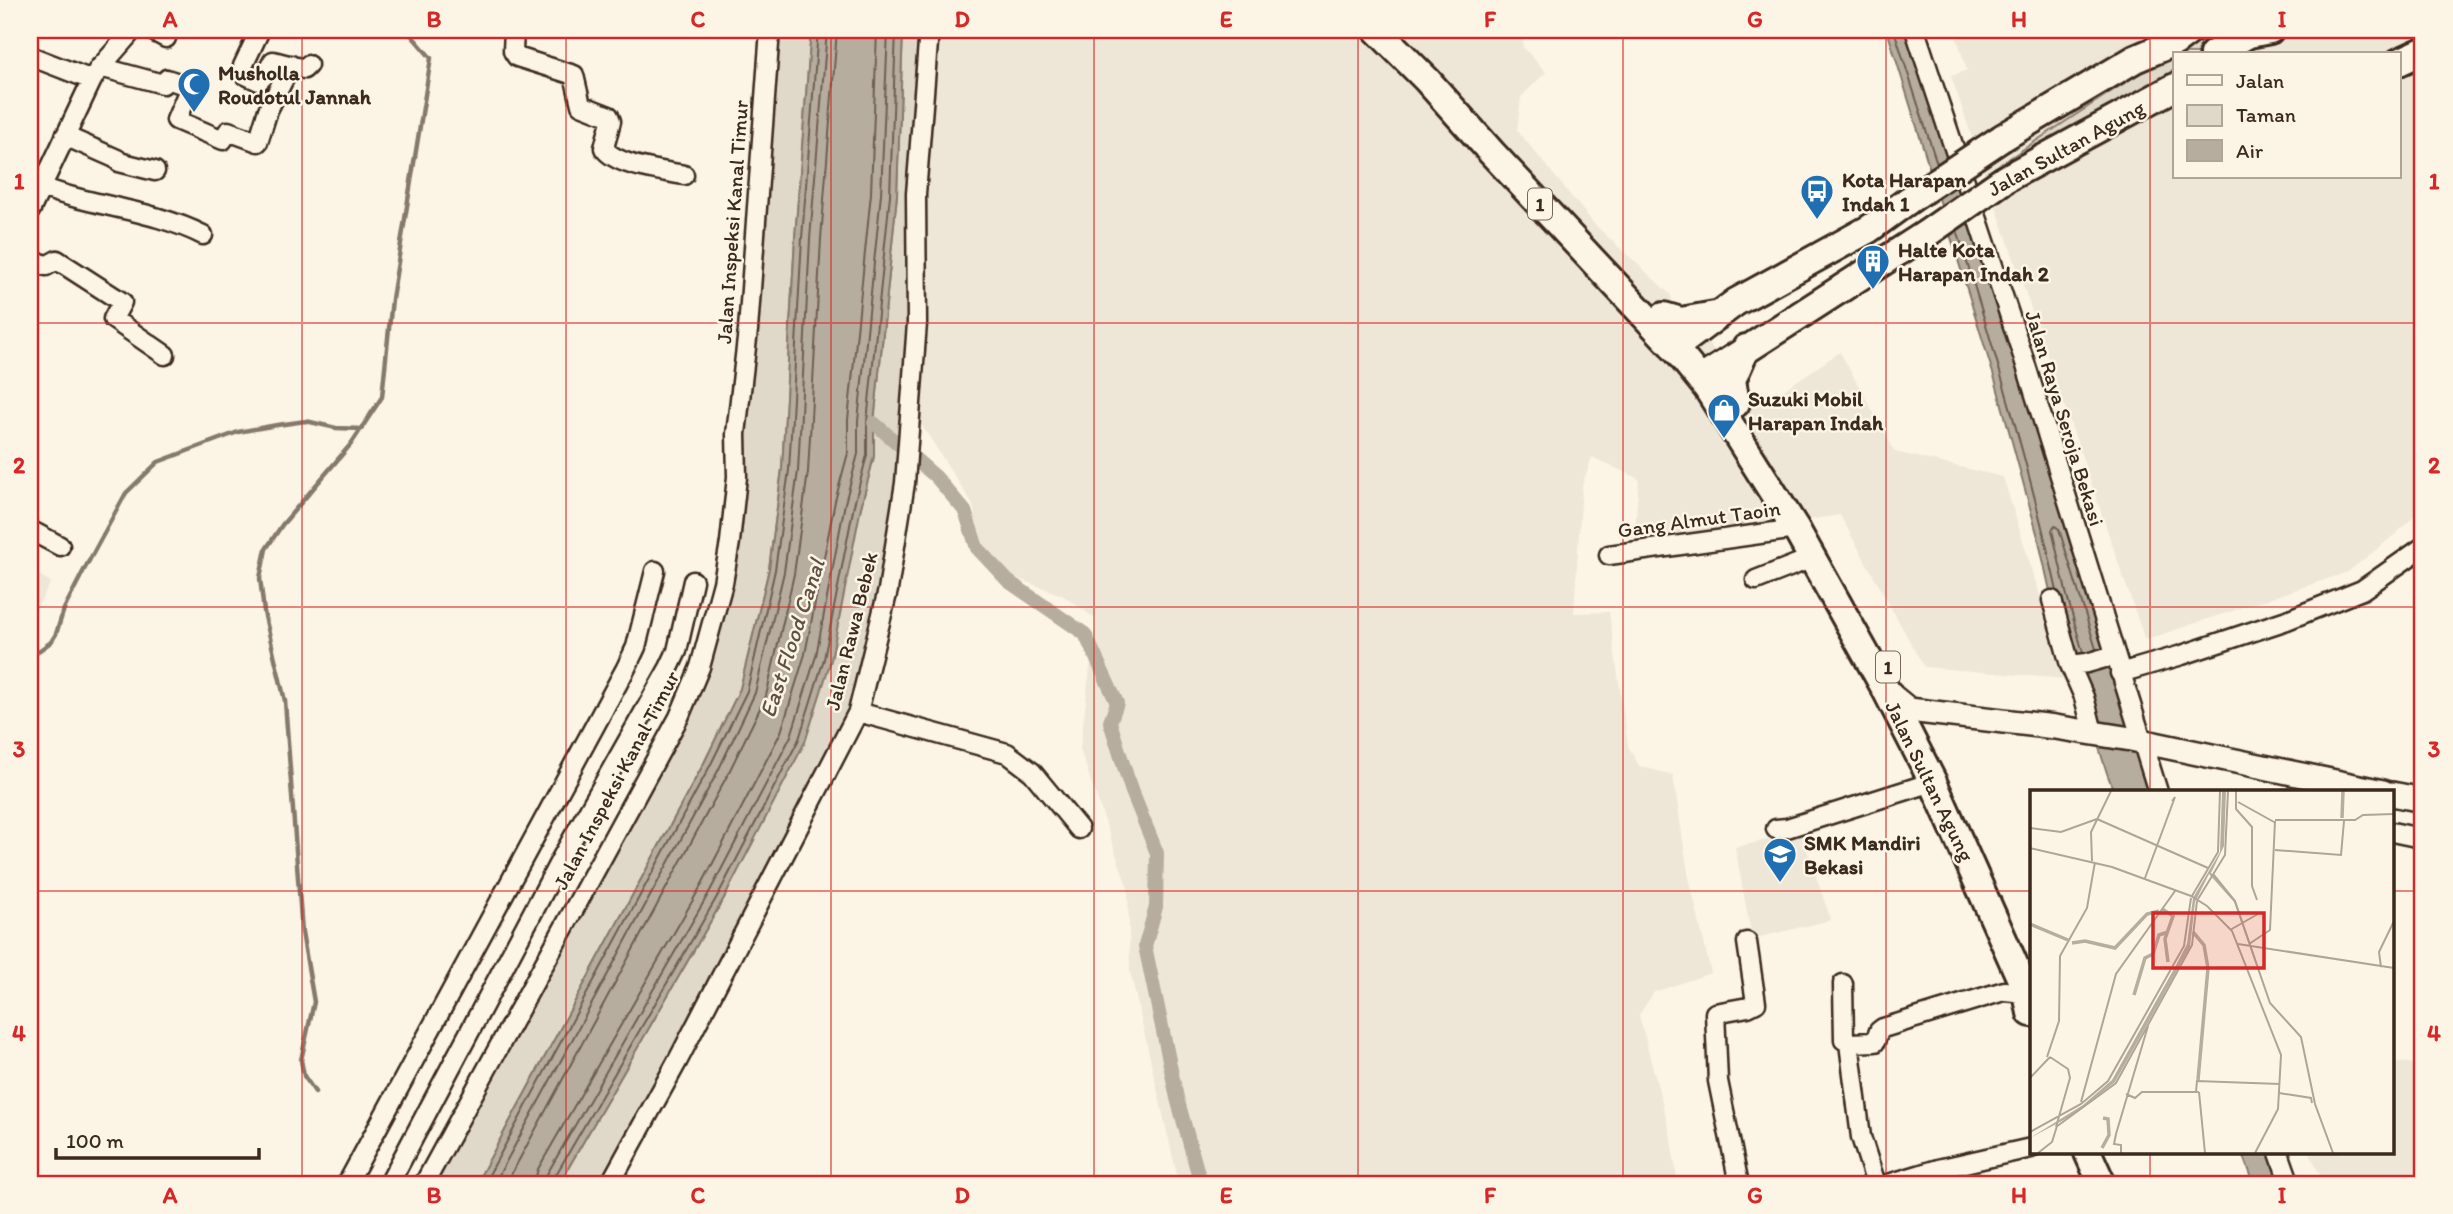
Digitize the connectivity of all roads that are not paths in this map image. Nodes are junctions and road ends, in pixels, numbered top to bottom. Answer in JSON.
{"nodes":[{"id":1,"x":133,"y":30,"type":"edge"},
{"id":2,"x":260,"y":30,"type":"edge"},
{"id":3,"x":514,"y":30,"type":"edge"},
{"id":4,"x":770,"y":30,"type":"edge"},
{"id":5,"x":929,"y":30,"type":"edge"},
{"id":6,"x":1377,"y":30,"type":"edge"},
{"id":7,"x":1403,"y":30,"type":"edge"},
{"id":8,"x":1915,"y":30,"type":"edge"},
{"id":9,"x":2166,"y":30,"type":"edge"},
{"id":10,"x":2191,"y":30,"type":"edge"},
{"id":11,"x":2270,"y":30,"type":"edge"},
{"id":12,"x":2423,"y":51,"type":"edge"},
{"id":13,"x":2217,"y":52,"type":"edge"},
{"id":14,"x":30,"y":56,"type":"edge"},
{"id":15,"x":2135,"y":59,"type":"junction"},
{"id":16,"x":2400,"y":62,"type":"edge"},
{"id":17,"x":96,"y":73,"type":"junction"},
{"id":18,"x":2173,"y":88,"type":"edge"},
{"id":19,"x":65,"y":136,"type":"junction"},
{"id":20,"x":155,"y":171,"type":"dead end"},
{"id":21,"x":684,"y":175,"type":"dead end"},
{"id":22,"x":35,"y":184,"type":"edge"},
{"id":23,"x":30,"y":211,"type":"edge"},
{"id":24,"x":203,"y":235,"type":"dead end"},
{"id":25,"x":30,"y":257,"type":"edge"},
{"id":26,"x":1720,"y":314,"type":"junction"},
{"id":27,"x":1664,"y":316,"type":"junction"},
{"id":28,"x":1681,"y":343,"type":"junction"},
{"id":29,"x":1746,"y":348,"type":"junction"},
{"id":30,"x":165,"y":355,"type":"dead end"},
{"id":31,"x":1706,"y":376,"type":"junction"},
{"id":32,"x":1736,"y":403,"type":"junction"},
{"id":33,"x":1796,"y":529,"type":"junction"},
{"id":34,"x":30,"y":530,"type":"edge"},
{"id":35,"x":60,"y":546,"type":"dead end"},
{"id":36,"x":2423,"y":547,"type":"edge"},
{"id":37,"x":1609,"y":555,"type":"dead end"},
{"id":38,"x":1812,"y":558,"type":"junction"},
{"id":39,"x":655,"y":571,"type":"dead end"},
{"id":40,"x":1755,"y":580,"type":"dead end"},
{"id":41,"x":693,"y":582,"type":"dead end"},
{"id":42,"x":2052,"y":600,"type":"dead end"},
{"id":43,"x":2115,"y":662,"type":"junction"},
{"id":44,"x":2079,"y":664,"type":"junction"},
{"id":45,"x":1887,"y":692,"type":"junction"},
{"id":46,"x":1909,"y":710,"type":"junction"},
{"id":47,"x":858,"y":712,"type":"junction"},
{"id":48,"x":2092,"y":732,"type":"junction"},
{"id":49,"x":2136,"y":740,"type":"junction"},
{"id":50,"x":1933,"y":782,"type":"junction"},
{"id":51,"x":2157,"y":790,"type":"edge"},
{"id":52,"x":2359,"y":790,"type":"edge"},
{"id":53,"x":2394,"y":794,"type":"edge"},
{"id":54,"x":2423,"y":800,"type":"edge"},
{"id":55,"x":1079,"y":829,"type":"dead end"},
{"id":56,"x":1776,"y":829,"type":"dead end"},
{"id":57,"x":2394,"y":832,"type":"edge"},
{"id":58,"x":2421,"y":838,"type":"dead end"},
{"id":59,"x":1747,"y":942,"type":"dead end"},
{"id":60,"x":1843,"y":984,"type":"dead end"},
{"id":61,"x":2030,"y":991,"type":"edge"},
{"id":62,"x":1849,"y":1044,"type":"junction"},
{"id":63,"x":2030,"y":1148,"type":"edge"},
{"id":64,"x":2088,"y":1154,"type":"edge"},
{"id":65,"x":2105,"y":1154,"type":"edge"},
{"id":66,"x":2279,"y":1154,"type":"edge"},
{"id":67,"x":347,"y":1184,"type":"edge"},
{"id":68,"x":389,"y":1184,"type":"edge"},
{"id":69,"x":425,"y":1184,"type":"edge"},
{"id":70,"x":610,"y":1184,"type":"edge"},
{"id":71,"x":1739,"y":1184,"type":"edge"},
{"id":72,"x":1876,"y":1184,"type":"edge"},
{"id":73,"x":1888,"y":1184,"type":"edge"},
{"id":74,"x":2102,"y":1184,"type":"edge"},
{"id":75,"x":2116,"y":1184,"type":"edge"},
{"id":76,"x":2290,"y":1184,"type":"edge"}],
"edges":[{"from":1,"to":17,"type":"street"},
{"from":2,"to":17,"type":"street"},
{"from":3,"to":21,"type":"street"},
{"from":4,"to":69,"type":"street","name":"Jalan Inspeksi Kanal Timur"},
{"from":5,"to":47,"type":"street","name":"Jalan Rawa Bebek"},
{"from":6,"to":28,"type":"highway","name":"Jalan Sultan Agung","number":"1"},
{"from":7,"to":27,"type":"highway","name":"Jalan Sultan Agung","number":"1"},
{"from":8,"to":43,"type":"street","name":"Jalan Raya Seroja Bekasi"},
{"from":9,"to":15,"type":"highway"},
{"from":10,"to":15,"type":"highway","name":"Jalan Sultan Agung"},
{"from":11,"to":13,"type":"highway"},
{"from":12,"to":16,"type":"highway"},
{"from":14,"to":17,"type":"street"},
{"from":15,"to":26,"type":"highway","name":"Jalan Sultan Agung","bridge":true},
{"from":17,"to":19,"type":"street"},
{"from":18,"to":29,"type":"highway","name":"Jalan Sultan Agung","bridge":true},
{"from":19,"to":20,"type":"street"},
{"from":19,"to":22,"type":"street"},
{"from":22,"to":23,"type":"street"},
{"from":22,"to":24,"type":"street"},
{"from":25,"to":30,"type":"street"},
{"from":26,"to":27,"type":"highway"},
{"from":26,"to":28,"type":"highway","name":"Jalan Sultan Agung"},
{"from":27,"to":28,"type":"highway","name":"Jalan Sultan Agung","number":"1"},
{"from":28,"to":31,"type":"highway","name":"Jalan Sultan Agung","number":"1"},
{"from":29,"to":31,"type":"highway","name":"Jalan Sultan Agung"},
{"from":29,"to":32,"type":"highway"},
{"from":31,"to":32,"type":"highway","name":"Jalan Sultan Agung","number":"1"},
{"from":31,"to":33,"type":"highway","name":"Jalan Sultan Agung","number":"1"},
{"from":32,"to":46,"type":"highway","name":"Jalan Sultan Agung","number":"1"},
{"from":33,"to":37,"type":"street","name":"Gang Almut Taoin"},
{"from":33,"to":38,"type":"highway","name":"Jalan Sultan Agung","number":"1"},
{"from":34,"to":35,"type":"street"},
{"from":36,"to":43,"type":"street"},
{"from":38,"to":40,"type":"street"},
{"from":38,"to":45,"type":"highway","name":"Jalan Sultan Agung","number":"1"},
{"from":39,"to":67,"type":"street"},
{"from":41,"to":68,"type":"street"},
{"from":42,"to":44,"type":"street"},
{"from":43,"to":44,"type":"street"},
{"from":43,"to":49,"type":"street","name":"Jalan Raya Seroja Bekasi"},
{"from":44,"to":48,"type":"street"},
{"from":45,"to":46,"type":"main road"},
{"from":45,"to":50,"type":"highway","name":"Jalan Sultan Agung","number":"1"},
{"from":46,"to":48,"type":"main road"},
{"from":46,"to":61,"type":"highway","name":"Jalan Sultan Agung","number":"1"},
{"from":47,"to":55,"type":"street"},
{"from":47,"to":70,"type":"street","name":"Jalan Rawa Bebek"},
{"from":48,"to":49,"type":"main road"},
{"from":49,"to":51,"type":"street","name":"Jalan Raya Seroja Bekasi"},
{"from":49,"to":52,"type":"main road"},
{"from":50,"to":56,"type":"street"},
{"from":50,"to":61,"type":"highway","name":"Jalan Sultan Agung","number":"1"},
{"from":53,"to":54,"type":"main road"},
{"from":57,"to":58,"type":"street"},
{"from":59,"to":71,"type":"street"},
{"from":60,"to":62,"type":"street"},
{"from":61,"to":62,"type":"street"},
{"from":62,"to":72,"type":"street"},
{"from":63,"to":73,"type":"street"},
{"from":64,"to":74,"type":"highway"},
{"from":65,"to":75,"type":"highway"},
{"from":66,"to":76,"type":"street"}]}
